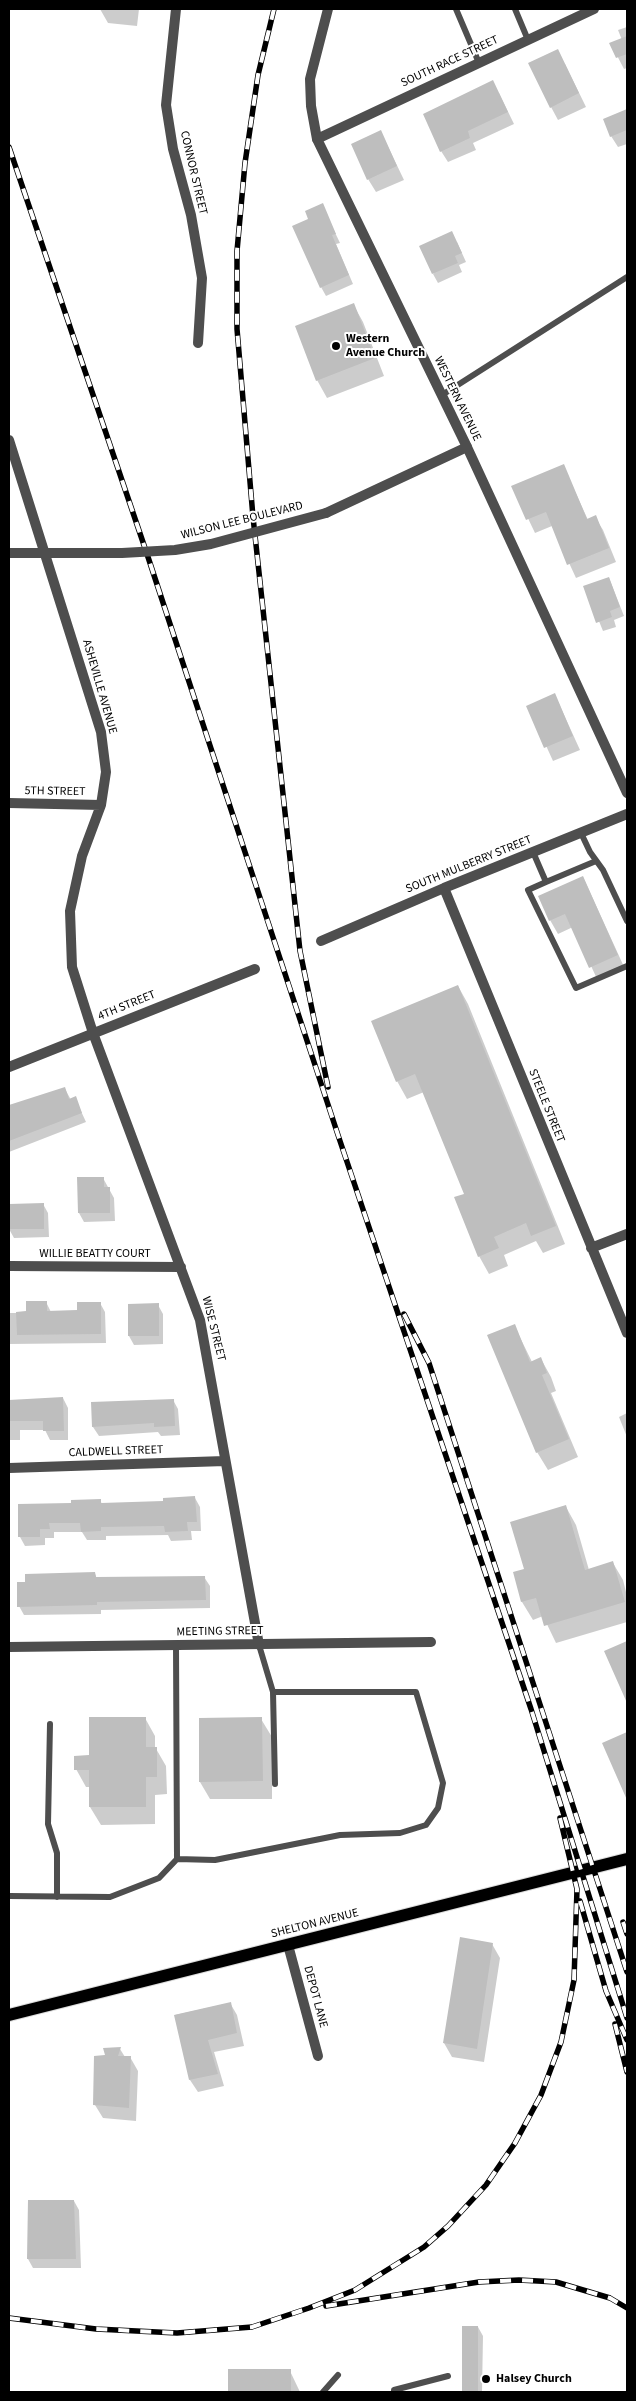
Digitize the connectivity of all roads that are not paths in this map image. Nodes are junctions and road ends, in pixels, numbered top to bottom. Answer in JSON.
{"nodes":[{"id":1,"x":176,"y":9,"type":"edge"},
{"id":2,"x":328,"y":9,"type":"edge"},
{"id":3,"x":456,"y":9,"type":"edge"},
{"id":4,"x":515,"y":9,"type":"edge"},
{"id":5,"x":594,"y":9,"type":"edge"},
{"id":6,"x":528,"y":40,"type":"junction"},
{"id":7,"x":479,"y":63,"type":"junction"},
{"id":8,"x":316,"y":139,"type":"junction"},
{"id":9,"x":627,"y":277,"type":"edge"},
{"id":10,"x":198,"y":342,"type":"dead end"},
{"id":11,"x":442,"y":395,"type":"junction"},
{"id":12,"x":9,"y":440,"type":"edge"},
{"id":13,"x":467,"y":447,"type":"junction"},
{"id":14,"x":9,"y":552,"type":"edge"},
{"id":15,"x":627,"y":793,"type":"edge"},
{"id":16,"x":9,"y":803,"type":"edge"},
{"id":17,"x":101,"y":805,"type":"junction"},
{"id":18,"x":627,"y":814,"type":"edge"},
{"id":19,"x":581,"y":833,"type":"junction"},
{"id":20,"x":533,"y":852,"type":"junction"},
{"id":21,"x":596,"y":861,"type":"junction"},
{"id":22,"x":546,"y":882,"type":"junction"},
{"id":23,"x":444,"y":888,"type":"junction"},
{"id":24,"x":627,"y":921,"type":"edge"},
{"id":25,"x":322,"y":941,"type":"dead end"},
{"id":26,"x":627,"y":966,"type":"edge"},
{"id":27,"x":255,"y":969,"type":"dead end"},
{"id":28,"x":92,"y":1033,"type":"junction"},
{"id":29,"x":9,"y":1067,"type":"edge"},
{"id":30,"x":627,"y":1234,"type":"edge"},
{"id":31,"x":591,"y":1248,"type":"junction"},
{"id":32,"x":9,"y":1266,"type":"edge"},
{"id":33,"x":181,"y":1267,"type":"junction"},
{"id":34,"x":627,"y":1332,"type":"edge"},
{"id":35,"x":225,"y":1461,"type":"junction"},
{"id":36,"x":9,"y":1468,"type":"edge"},
{"id":37,"x":431,"y":1642,"type":"dead end"},
{"id":38,"x":176,"y":1645,"type":"junction"},
{"id":39,"x":259,"y":1645,"type":"junction"},
{"id":40,"x":9,"y":1647,"type":"edge"},
{"id":41,"x":273,"y":1692,"type":"junction"},
{"id":42,"x":50,"y":1724,"type":"dead end"},
{"id":43,"x":276,"y":1784,"type":"dead end"},
{"id":44,"x":177,"y":1859,"type":"junction"},
{"id":45,"x":627,"y":1859,"type":"edge"},
{"id":46,"x":9,"y":1896,"type":"edge"},
{"id":47,"x":57,"y":1897,"type":"junction"},
{"id":48,"x":288,"y":1945,"type":"junction"},
{"id":49,"x":9,"y":2015,"type":"edge"},
{"id":50,"x":318,"y":2056,"type":"dead end"},
{"id":51,"x":338,"y":2375,"type":"dead end"},
{"id":52,"x":448,"y":2376,"type":"dead end"},
{"id":53,"x":323,"y":2392,"type":"edge"},
{"id":54,"x":394,"y":2392,"type":"edge"}],
"edges":[{"from":1,"to":10,"type":"street","name":"CONNOR STREET"},
{"from":2,"to":8,"type":"street","name":"WESTERN AVENUE"},
{"from":3,"to":7,"type":"lane"},
{"from":4,"to":6,"type":"lane"},
{"from":5,"to":6,"type":"street","name":"SOUTH RACE STREET"},
{"from":6,"to":7,"type":"street","name":"SOUTH RACE STREET"},
{"from":7,"to":8,"type":"street","name":"SOUTH RACE STREET"},
{"from":8,"to":11,"type":"street","name":"WESTERN AVENUE"},
{"from":9,"to":11,"type":"lane"},
{"from":11,"to":13,"type":"street","name":"WESTERN AVENUE"},
{"from":12,"to":17,"type":"street","name":"ASHEVILLE AVENUE"},
{"from":13,"to":14,"type":"street","name":"WILSON LEE BOULEVARD","bridge":true},
{"from":13,"to":15,"type":"street","name":"WESTERN AVENUE"},
{"from":16,"to":17,"type":"street","name":"5TH STREET"},
{"from":17,"to":28,"type":"street","name":"ASHEVILLE AVENUE"},
{"from":18,"to":19,"type":"street","name":"SOUTH MULBERRY STREET"},
{"from":19,"to":20,"type":"street","name":"SOUTH MULBERRY STREET"},
{"from":19,"to":21,"type":"lane"},
{"from":20,"to":22,"type":"lane"},
{"from":20,"to":23,"type":"street","name":"SOUTH MULBERRY STREET"},
{"from":21,"to":22,"type":"lane"},
{"from":21,"to":24,"type":"lane"},
{"from":22,"to":26,"type":"lane"},
{"from":23,"to":25,"type":"street","name":"SOUTH MULBERRY STREET"},
{"from":23,"to":31,"type":"street","name":"STEELE STREET"},
{"from":27,"to":28,"type":"street","name":"4TH STREET"},
{"from":28,"to":29,"type":"street","name":"4TH STREET"},
{"from":28,"to":33,"type":"street","name":"WISE STREET"},
{"from":30,"to":31,"type":"street"},
{"from":31,"to":34,"type":"street","name":"STEELE STREET"},
{"from":32,"to":33,"type":"street","name":"WILLIE BEATTY COURT"},
{"from":33,"to":35,"type":"street","name":"WISE STREET"},
{"from":35,"to":36,"type":"street","name":"CALDWELL STREET"},
{"from":35,"to":39,"type":"street","name":"WISE STREET"},
{"from":37,"to":39,"type":"street","name":"MEETING STREET"},
{"from":38,"to":39,"type":"street","name":"MEETING STREET"},
{"from":38,"to":40,"type":"street","name":"MEETING STREET"},
{"from":38,"to":44,"type":"lane"},
{"from":39,"to":41,"type":"lane"},
{"from":41,"to":43,"type":"lane"},
{"from":41,"to":44,"type":"lane"},
{"from":42,"to":47,"type":"lane"},
{"from":44,"to":47,"type":"lane"},
{"from":45,"to":48,"type":"main road","name":"SHELTON AVENUE"},
{"from":46,"to":47,"type":"lane"},
{"from":48,"to":49,"type":"main road","name":"SHELTON AVENUE"},
{"from":48,"to":50,"type":"street","name":"DEPOT LANE"},
{"from":51,"to":53,"type":"lane"},
{"from":52,"to":54,"type":"lane"}]}
